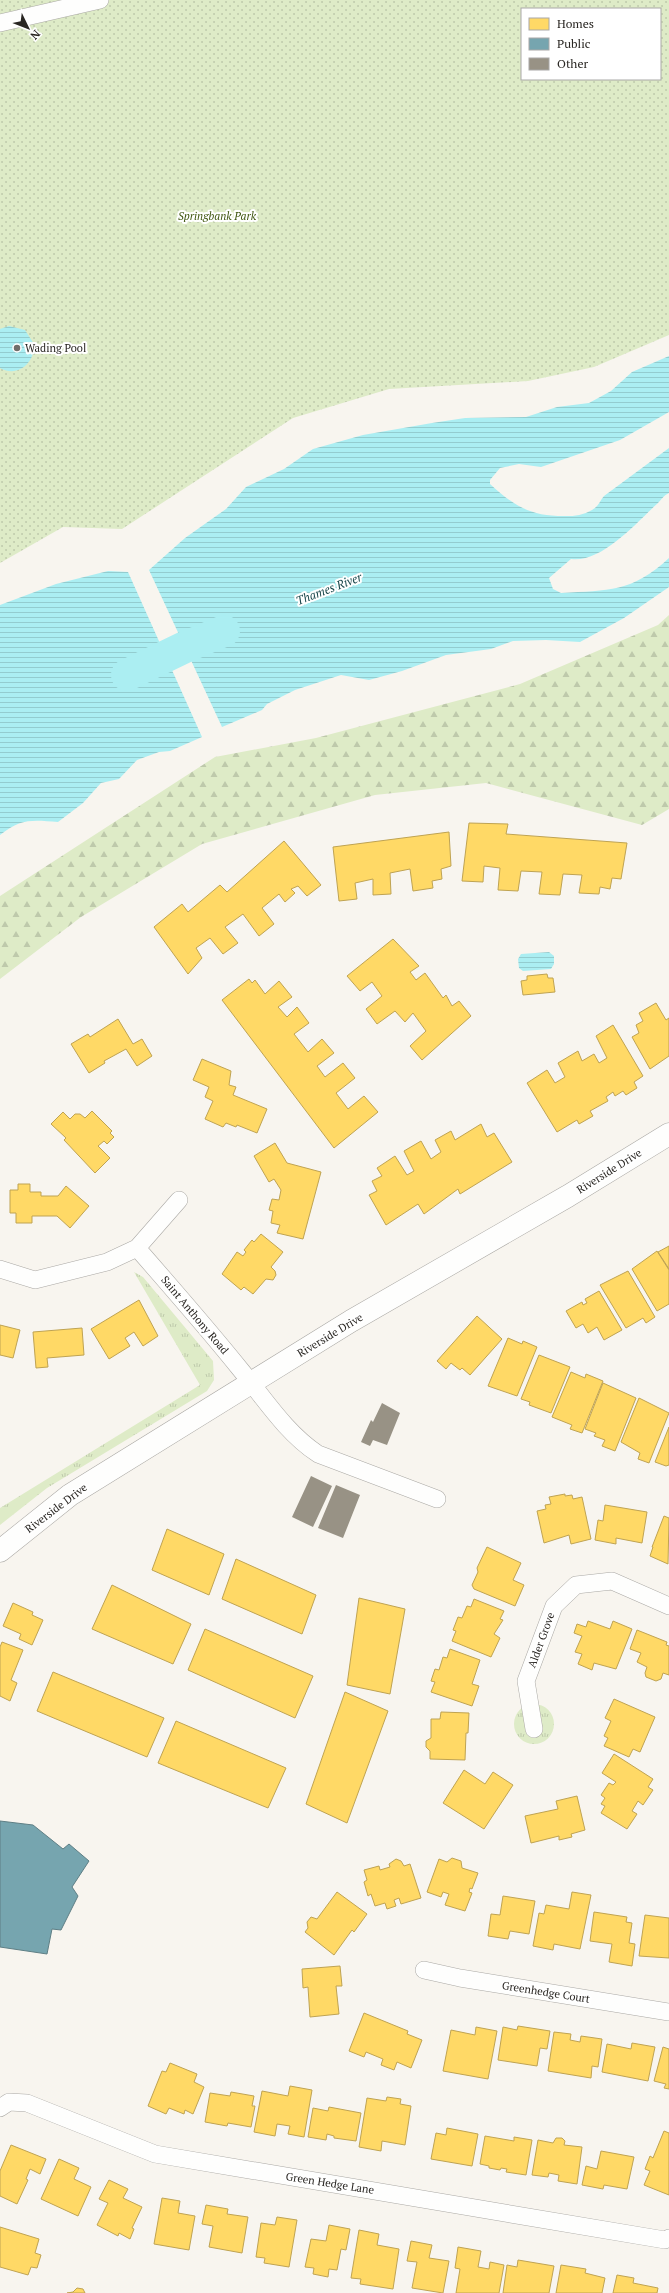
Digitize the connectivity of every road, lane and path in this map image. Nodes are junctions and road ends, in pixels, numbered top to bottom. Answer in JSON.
{"nodes":[{"id":1,"x":100,"y":0,"type":"edge"},
{"id":2,"x":0,"y":23,"type":"edge"},
{"id":3,"x":669,"y":1134,"type":"edge"},
{"id":4,"x":179,"y":1200,"type":"dead end"},
{"id":5,"x":138,"y":1248,"type":"junction"},
{"id":6,"x":0,"y":1269,"type":"edge"},
{"id":7,"x":252,"y":1383,"type":"junction"},
{"id":8,"x":438,"y":1499,"type":"dead end"},
{"id":9,"x":0,"y":1551,"type":"edge"},
{"id":10,"x":669,"y":1606,"type":"edge"},
{"id":11,"x":534,"y":1729,"type":"dead end"},
{"id":12,"x":424,"y":1970,"type":"dead end"},
{"id":13,"x":669,"y":2012,"type":"edge"},
{"id":14,"x":0,"y":2108,"type":"edge"},
{"id":15,"x":669,"y":2238,"type":"edge"}],
"edges":[{"from":1,"to":2,"type":"street"},
{"from":3,"to":7,"type":"main road","name":"Riverside Drive"},
{"from":4,"to":5,"type":"street"},
{"from":5,"to":6,"type":"street"},
{"from":5,"to":7,"type":"street","name":"Saint Anthony Road"},
{"from":7,"to":8,"type":"street","name":"Saint Anthony Road"},
{"from":7,"to":9,"type":"main road","name":"Riverside Drive"},
{"from":10,"to":11,"type":"street","name":"Alder Grove"},
{"from":12,"to":13,"type":"street","name":"Greenhedge Court"},
{"from":14,"to":15,"type":"street","name":"Green Hedge Lane"}]}
